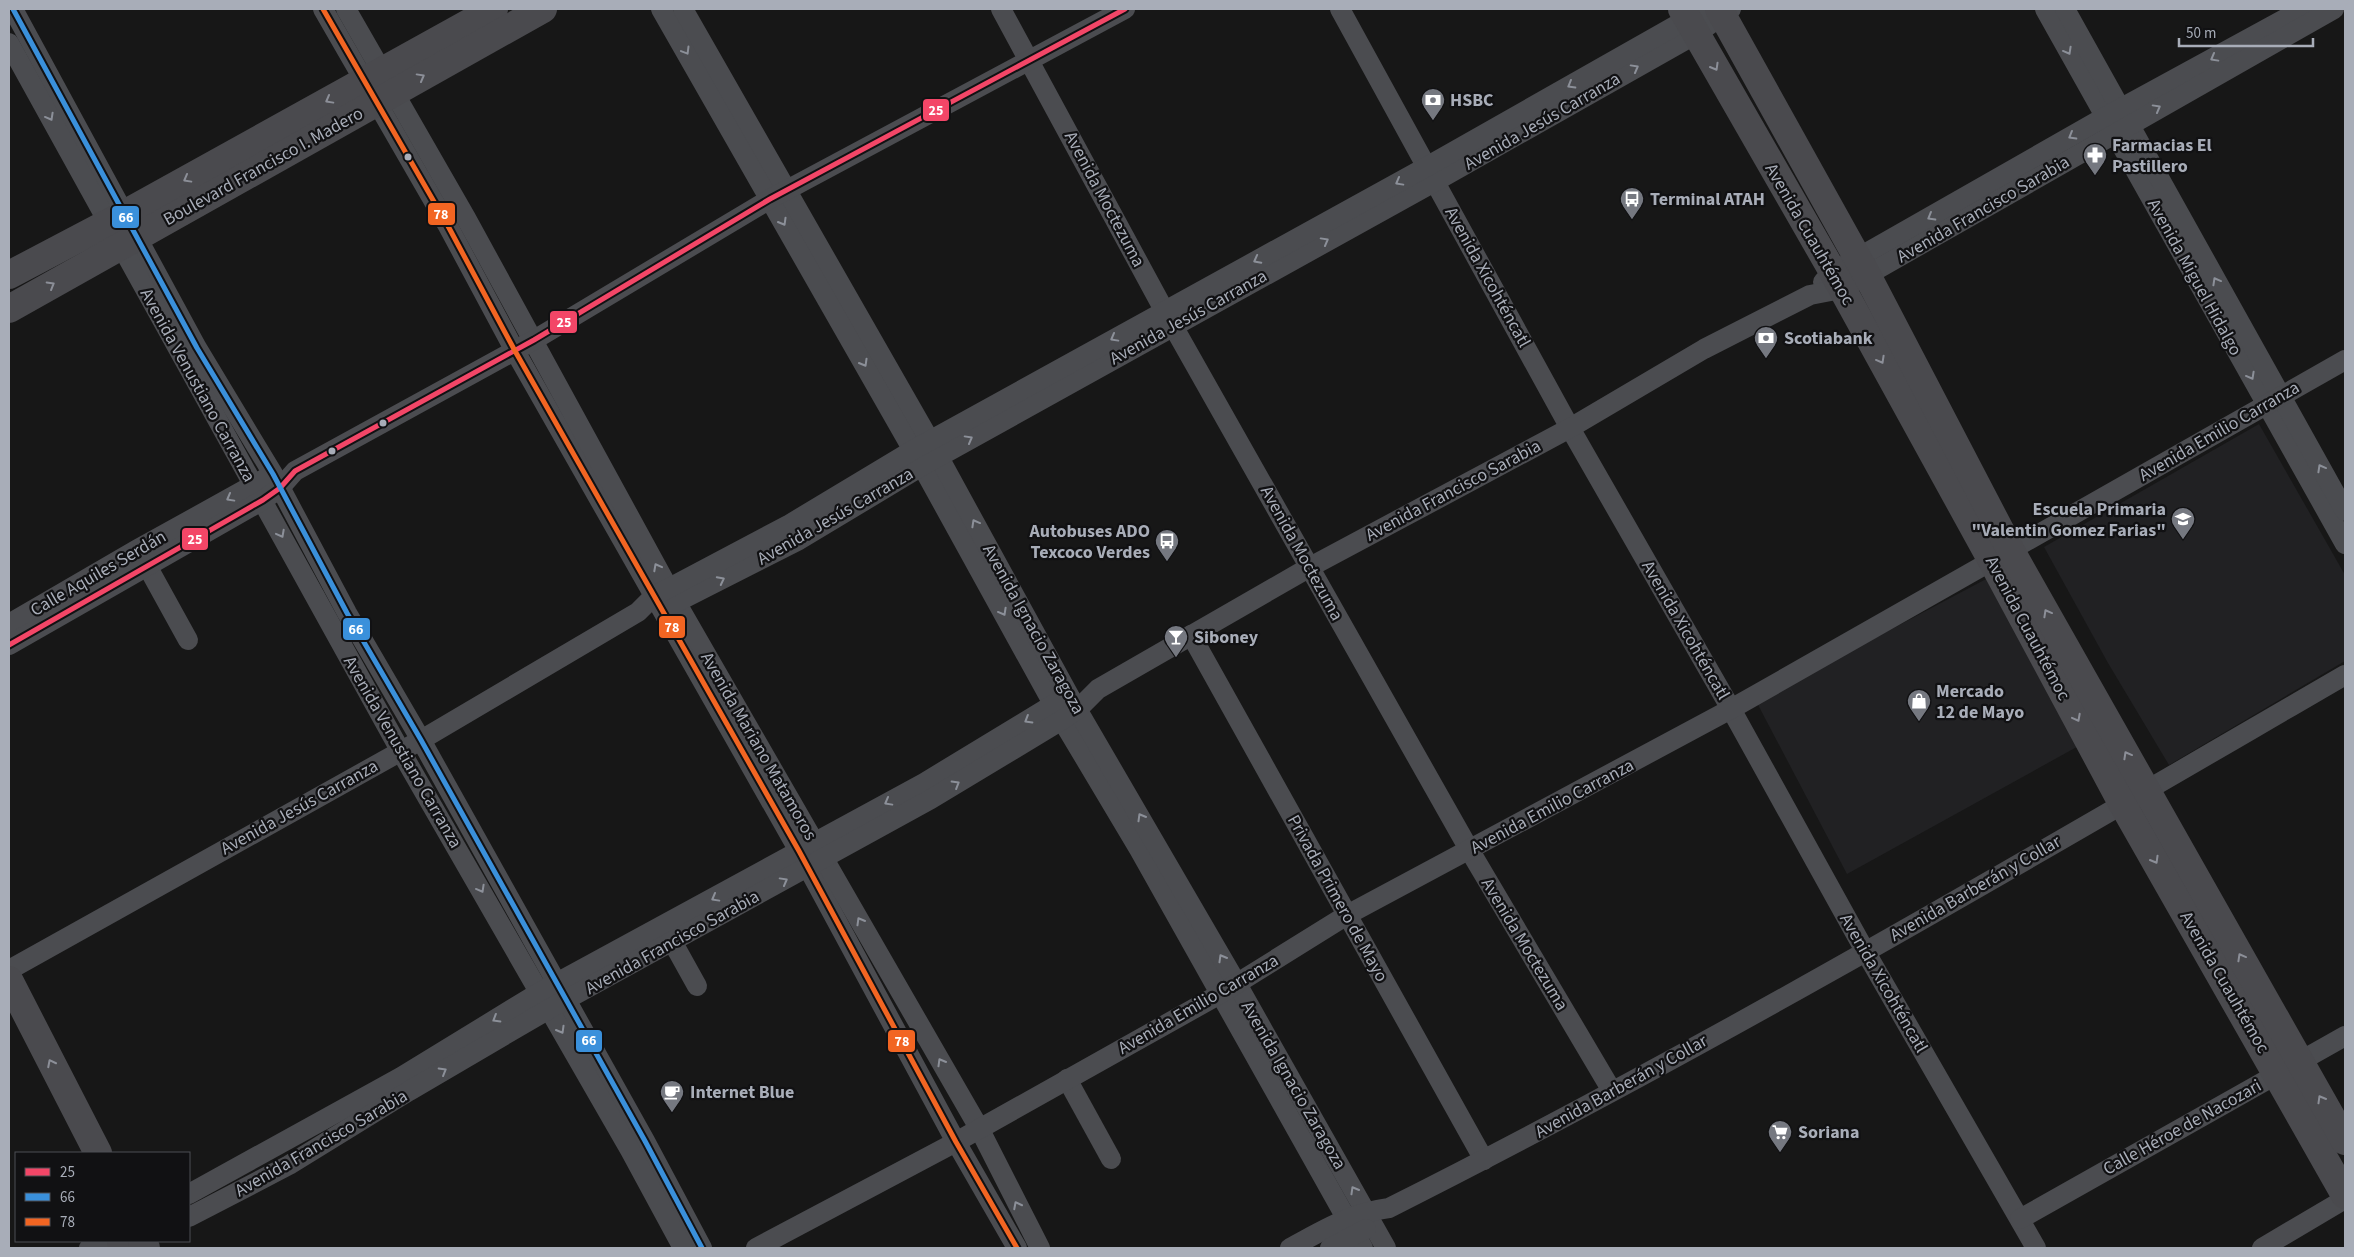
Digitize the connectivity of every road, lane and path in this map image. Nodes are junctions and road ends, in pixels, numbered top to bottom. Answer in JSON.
{"nodes":[{"id":1,"x":13,"y":9,"type":"edge"},
{"id":2,"x":323,"y":9,"type":"edge"},
{"id":3,"x":346,"y":9,"type":"edge"},
{"id":4,"x":494,"y":9,"type":"edge"},
{"id":5,"x":543,"y":9,"type":"edge"},
{"id":6,"x":661,"y":9,"type":"edge"},
{"id":7,"x":683,"y":9,"type":"edge"},
{"id":8,"x":1001,"y":9,"type":"edge"},
{"id":9,"x":1125,"y":9,"type":"edge"},
{"id":10,"x":1340,"y":9,"type":"edge"},
{"id":11,"x":2303,"y":9,"type":"edge"},
{"id":12,"x":2334,"y":9,"type":"edge"},
{"id":13,"x":2058,"y":14,"type":"edge"},
{"id":14,"x":1706,"y":15,"type":"edge"},
{"id":15,"x":9,"y":44,"type":"edge"},
{"id":16,"x":2254,"y":45,"type":"junction"},
{"id":17,"x":1030,"y":60,"type":"junction"},
{"id":18,"x":709,"y":72,"type":"junction"},
{"id":19,"x":51,"y":77,"type":"junction"},
{"id":20,"x":379,"y":87,"type":"junction"},
{"id":21,"x":34,"y":88,"type":"junction"},
{"id":22,"x":2117,"y":121,"type":"junction"},
{"id":23,"x":1432,"y":174,"type":"junction"},
{"id":24,"x":778,"y":195,"type":"junction"},
{"id":25,"x":122,"y":229,"type":"junction"},
{"id":26,"x":1862,"y":267,"type":"junction"},
{"id":27,"x":9,"y":276,"type":"edge"},
{"id":28,"x":1837,"y":281,"type":"junction"},
{"id":29,"x":9,"y":309,"type":"edge"},
{"id":30,"x":1169,"y":317,"type":"junction"},
{"id":31,"x":534,"y":340,"type":"junction"},
{"id":32,"x":515,"y":351,"type":"junction"},
{"id":33,"x":189,"y":352,"type":"junction"},
{"id":34,"x":2345,"y":360,"type":"edge"},
{"id":35,"x":2273,"y":399,"type":"junction"},
{"id":36,"x":1570,"y":428,"type":"junction"},
{"id":37,"x":926,"y":453,"type":"junction"},
{"id":38,"x":597,"y":475,"type":"junction"},
{"id":39,"x":276,"y":481,"type":"junction"},
{"id":40,"x":259,"y":492,"type":"junction"},
{"id":41,"x":2341,"y":517,"type":"edge"},
{"id":42,"x":2345,"y":544,"type":"edge"},
{"id":43,"x":2002,"y":556,"type":"junction"},
{"id":44,"x":142,"y":557,"type":"junction"},
{"id":45,"x":321,"y":565,"type":"junction"},
{"id":46,"x":1310,"y":567,"type":"junction"},
{"id":47,"x":304,"y":576,"type":"junction"},
{"id":48,"x":665,"y":599,"type":"junction"},
{"id":49,"x":347,"y":614,"type":"junction"},
{"id":50,"x":23,"y":623,"type":"edge"},
{"id":51,"x":330,"y":625,"type":"junction"},
{"id":52,"x":1191,"y":635,"type":"junction"},
{"id":53,"x":188,"y":640,"type":"dead end"},
{"id":54,"x":9,"y":645,"type":"edge"},
{"id":55,"x":2345,"y":675,"type":"edge"},
{"id":56,"x":1066,"y":707,"type":"junction"},
{"id":57,"x":1731,"y":709,"type":"junction"},
{"id":58,"x":421,"y":740,"type":"junction"},
{"id":59,"x":400,"y":750,"type":"junction"},
{"id":60,"x":2147,"y":790,"type":"junction"},
{"id":61,"x":2122,"y":803,"type":"junction"},
{"id":62,"x":1470,"y":851,"type":"junction"},
{"id":63,"x":811,"y":854,"type":"junction"},
{"id":64,"x":488,"y":859,"type":"junction"},
{"id":65,"x":470,"y":868,"type":"junction"},
{"id":66,"x":1348,"y":915,"type":"junction"},
{"id":67,"x":668,"y":934,"type":"junction"},
{"id":68,"x":1865,"y":951,"type":"junction"},
{"id":69,"x":9,"y":970,"type":"edge"},
{"id":70,"x":9,"y":980,"type":"edge"},
{"id":71,"x":697,"y":986,"type":"dead end"},
{"id":72,"x":1228,"y":989,"type":"junction"},
{"id":73,"x":901,"y":992,"type":"junction"},
{"id":74,"x":553,"y":996,"type":"junction"},
{"id":75,"x":881,"y":1002,"type":"junction"},
{"id":76,"x":9,"y":1021,"type":"edge"},
{"id":77,"x":2345,"y":1036,"type":"edge"},
{"id":78,"x":2288,"y":1068,"type":"junction"},
{"id":79,"x":1066,"y":1079,"type":"junction"},
{"id":80,"x":405,"y":1084,"type":"junction"},
{"id":81,"x":1612,"y":1091,"type":"junction"},
{"id":82,"x":1298,"y":1092,"type":"junction"},
{"id":83,"x":1280,"y":1102,"type":"junction"},
{"id":84,"x":62,"y":1105,"type":"junction"},
{"id":85,"x":979,"y":1128,"type":"junction"},
{"id":86,"x":2345,"y":1141,"type":"edge"},
{"id":87,"x":956,"y":1142,"type":"junction"},
{"id":88,"x":638,"y":1145,"type":"junction"},
{"id":89,"x":76,"y":1152,"type":"edge"},
{"id":90,"x":97,"y":1152,"type":"edge"},
{"id":91,"x":1111,"y":1159,"type":"dead end"},
{"id":92,"x":1484,"y":1160,"type":"junction"},
{"id":93,"x":190,"y":1193,"type":"edge"},
{"id":94,"x":2345,"y":1195,"type":"edge"},
{"id":95,"x":2345,"y":1199,"type":"edge"},
{"id":96,"x":190,"y":1216,"type":"edge"},
{"id":97,"x":1370,"y":1219,"type":"junction"},
{"id":98,"x":2020,"y":1219,"type":"junction"},
{"id":99,"x":1355,"y":1234,"type":"edge"},
{"id":100,"x":101,"y":1242,"type":"edge"},
{"id":101,"x":140,"y":1242,"type":"edge"},
{"id":102,"x":1028,"y":1246,"type":"edge"},
{"id":103,"x":89,"y":1248,"type":"edge"},
{"id":104,"x":126,"y":1248,"type":"edge"},
{"id":105,"x":683,"y":1248,"type":"edge"},
{"id":106,"x":702,"y":1248,"type":"edge"},
{"id":107,"x":756,"y":1248,"type":"edge"},
{"id":108,"x":1290,"y":1248,"type":"edge"},
{"id":109,"x":1330,"y":1248,"type":"edge"},
{"id":110,"x":1386,"y":1248,"type":"edge"},
{"id":111,"x":2036,"y":1248,"type":"edge"},
{"id":112,"x":2262,"y":1248,"type":"edge"}],
"edges":[{"from":1,"to":19,"type":"street","name":"Avenida Venustiano Carranza"},
{"from":2,"to":20,"type":"street","name":"Avenida Mariano Matamoros"},
{"from":3,"to":20,"type":"street","name":"Avenida Mariano Matamoros"},
{"from":4,"to":20,"type":"main road","name":"Boulevard Francisco I. Madero"},
{"from":20,"to":5,"type":"main road","name":"Boulevard Francisco I. Madero","one_way":true},
{"from":6,"to":18,"type":"street","name":"Avenida Ignacio Zaragoza","one_way":true},
{"from":7,"to":18,"type":"street","name":"Avenida Ignacio Zaragoza"},
{"from":8,"to":17,"type":"street","name":"Avenida Moctezuma"},
{"from":9,"to":17,"type":"street","name":"Calle Aquiles Serdán"},
{"from":10,"to":23,"type":"street","name":"Avenida Xicohténcatl"},
{"from":11,"to":16,"type":"street","name":"Avenida Francisco Sarabia"},
{"from":12,"to":16,"type":"street","name":"Avenida Francisco Sarabia"},
{"from":13,"to":22,"type":"street","name":"Avenida Miguel Hidalgo"},
{"from":14,"to":23,"type":"street","name":"Avenida Jesús Carranza"},
{"from":14,"to":26,"type":"main road","name":"Avenida Cuauhtémoc"},
{"from":14,"to":28,"type":"main road","name":"Avenida Cuauhtémoc","one_way":true},
{"from":15,"to":21,"type":"street","name":"Avenida Venustiano Carranza"},
{"from":16,"to":22,"type":"street","name":"Avenida Francisco Sarabia"},
{"from":17,"to":24,"type":"street","name":"Calle Aquiles Serdán"},
{"from":17,"to":30,"type":"street","name":"Avenida Moctezuma"},
{"from":18,"to":24,"type":"street","name":"Avenida Ignacio Zaragoza"},
{"from":19,"to":21,"type":"street"},
{"from":19,"to":25,"type":"street","name":"Avenida Venustiano Carranza"},
{"from":20,"to":25,"type":"main road","name":"Boulevard Francisco I. Madero"},
{"from":20,"to":31,"type":"street","name":"Avenida Mariano Matamoros"},
{"from":20,"to":32,"type":"street","name":"Avenida Mariano Matamoros"},
{"from":21,"to":25,"type":"street","name":"Avenida Venustiano Carranza","one_way":true},
{"from":22,"to":26,"type":"street","name":"Avenida Francisco Sarabia"},
{"from":22,"to":35,"type":"street","name":"Avenida Miguel Hidalgo"},
{"from":23,"to":30,"type":"street","name":"Avenida Jesús Carranza"},
{"from":23,"to":36,"type":"street","name":"Avenida Xicohténcatl"},
{"from":24,"to":31,"type":"street","name":"Calle Aquiles Serdán"},
{"from":24,"to":37,"type":"street","name":"Avenida Ignacio Zaragoza"},
{"from":25,"to":27,"type":"main road","name":"Boulevard Francisco I. Madero"},
{"from":29,"to":25,"type":"main road","name":"Boulevard Francisco I. Madero","one_way":true},
{"from":25,"to":33,"type":"street","name":"Avenida Venustiano Carranza"},
{"from":26,"to":28,"type":"street","name":"Avenida Francisco Sarabia"},
{"from":26,"to":43,"type":"main road","name":"Avenida Cuauhtémoc"},
{"from":28,"to":36,"type":"street","name":"Avenida Francisco Sarabia"},
{"from":28,"to":43,"type":"main road","name":"Avenida Cuauhtémoc","one_way":true},
{"from":30,"to":37,"type":"street","name":"Avenida Jesús Carranza"},
{"from":30,"to":46,"type":"street","name":"Avenida Moctezuma"},
{"from":31,"to":32,"type":"street","name":"Calle Aquiles Serdán"},
{"from":31,"to":38,"type":"street","name":"Avenida Mariano Matamoros"},
{"from":32,"to":38,"type":"street","name":"Avenida Mariano Matamoros"},
{"from":32,"to":39,"type":"street","name":"Calle Aquiles Serdán"},
{"from":33,"to":39,"type":"street","name":"Avenida Venustiano Carranza"},
{"from":33,"to":40,"type":"street","name":"Avenida Venustiano Carranza"},
{"from":34,"to":35,"type":"street","name":"Avenida Emilio Carranza"},
{"from":35,"to":41,"type":"street","name":"Avenida Miguel Hidalgo"},
{"from":35,"to":43,"type":"street","name":"Avenida Emilio Carranza"},
{"from":36,"to":46,"type":"street","name":"Avenida Francisco Sarabia"},
{"from":36,"to":57,"type":"street","name":"Avenida Xicohténcatl"},
{"from":37,"to":48,"type":"street","name":"Avenida Jesús Carranza"},
{"from":37,"to":56,"type":"street","name":"Avenida Ignacio Zaragoza"},
{"from":38,"to":48,"type":"street","name":"Avenida Mariano Matamoros"},
{"from":39,"to":40,"type":"street","name":"Calle Aquiles Serdán"},
{"from":39,"to":45,"type":"street","name":"Avenida Venustiano Carranza"},
{"from":40,"to":44,"type":"street","name":"Calle Aquiles Serdán"},
{"from":40,"to":47,"type":"street","name":"Avenida Venustiano Carranza","one_way":true},
{"from":41,"to":42,"type":"street","name":"Avenida Miguel Hidalgo"},
{"from":43,"to":57,"type":"street","name":"Avenida Emilio Carranza"},
{"from":60,"to":43,"type":"main road","name":"Avenida Cuauhtémoc","one_way":true},
{"from":43,"to":61,"type":"main road","name":"Avenida Cuauhtémoc","one_way":true},
{"from":44,"to":50,"type":"street","name":"Calle Aquiles Serdán"},
{"from":44,"to":53,"type":"street"},
{"from":45,"to":47,"type":"street"},
{"from":45,"to":49,"type":"street","name":"Avenida Venustiano Carranza"},
{"from":46,"to":52,"type":"street","name":"Avenida Francisco Sarabia"},
{"from":46,"to":62,"type":"street","name":"Avenida Moctezuma"},
{"from":47,"to":51,"type":"street","name":"Avenida Venustiano Carranza"},
{"from":48,"to":58,"type":"street","name":"Avenida Jesús Carranza"},
{"from":48,"to":63,"type":"street","name":"Avenida Mariano Matamoros"},
{"from":49,"to":51,"type":"street"},
{"from":49,"to":58,"type":"street","name":"Avenida Venustiano Carranza"},
{"from":50,"to":54,"type":"street","name":"Calle Aquiles Serdán"},
{"from":51,"to":59,"type":"street","name":"Avenida Venustiano Carranza"},
{"from":52,"to":56,"type":"street","name":"Avenida Francisco Sarabia"},
{"from":52,"to":66,"type":"street","name":"Privada Primero de Mayo"},
{"from":55,"to":60,"type":"street","name":"Avenida Barberán y Collar"},
{"from":56,"to":63,"type":"street","name":"Avenida Francisco Sarabia"},
{"from":56,"to":72,"type":"street","name":"Avenida Ignacio Zaragoza"},
{"from":57,"to":62,"type":"street","name":"Avenida Emilio Carranza"},
{"from":57,"to":68,"type":"street","name":"Avenida Xicohténcatl"},
{"from":58,"to":59,"type":"street","name":"Avenida Jesús Carranza"},
{"from":58,"to":64,"type":"street","name":"Avenida Venustiano Carranza"},
{"from":59,"to":65,"type":"street","name":"Avenida Venustiano Carranza"},
{"from":59,"to":69,"type":"street","name":"Avenida Jesús Carranza"},
{"from":60,"to":61,"type":"street","name":"Avenida Barberán y Collar"},
{"from":78,"to":60,"type":"main road","name":"Avenida Cuauhtémoc","one_way":true},
{"from":61,"to":68,"type":"street","name":"Avenida Barberán y Collar"},
{"from":61,"to":78,"type":"main road","name":"Avenida Cuauhtémoc","one_way":true},
{"from":62,"to":66,"type":"street","name":"Avenida Emilio Carranza"},
{"from":62,"to":81,"type":"street","name":"Avenida Moctezuma"},
{"from":63,"to":67,"type":"street","name":"Avenida Francisco Sarabia"},
{"from":73,"to":63,"type":"street","name":"Avenida Mariano Matamoros","one_way":true},
{"from":63,"to":75,"type":"street","name":"Avenida Mariano Matamoros"},
{"from":64,"to":65,"type":"street"},
{"from":64,"to":74,"type":"street","name":"Avenida Venustiano Carranza"},
{"from":65,"to":74,"type":"street","name":"Avenida Venustiano Carranza","one_way":true},
{"from":66,"to":72,"type":"street","name":"Avenida Emilio Carranza"},
{"from":66,"to":92,"type":"street","name":"Privada Primero de Mayo"},
{"from":67,"to":71,"type":"street"},
{"from":67,"to":74,"type":"street","name":"Avenida Francisco Sarabia"},
{"from":68,"to":81,"type":"street","name":"Avenida Barberán y Collar"},
{"from":68,"to":98,"type":"street","name":"Avenida Xicohténcatl"},
{"from":84,"to":70,"type":"main road","one_way":true},
{"from":72,"to":79,"type":"street","name":"Avenida Emilio Carranza"},
{"from":72,"to":82,"type":"street","name":"Avenida Ignacio Zaragoza"},
{"from":72,"to":83,"type":"street","name":"Avenida Ignacio Zaragoza"},
{"from":73,"to":75,"type":"street"},
{"from":85,"to":73,"type":"street","name":"Avenida Mariano Matamoros","one_way":true},
{"from":74,"to":80,"type":"street","name":"Avenida Francisco Sarabia"},
{"from":74,"to":88,"type":"street","name":"Avenida Venustiano Carranza"},
{"from":75,"to":87,"type":"street","name":"Avenida Mariano Matamoros"},
{"from":76,"to":84,"type":"main road"},
{"from":77,"to":78,"type":"street","name":"Calle Héroe de Nacozari"},
{"from":86,"to":78,"type":"main road","name":"Avenida Cuauhtémoc","one_way":true},
{"from":78,"to":94,"type":"main road","name":"Avenida Cuauhtémoc"},
{"from":78,"to":98,"type":"street","name":"Calle Héroe de Nacozari"},
{"from":79,"to":85,"type":"street","name":"Avenida Emilio Carranza"},
{"from":79,"to":91,"type":"street"},
{"from":80,"to":93,"type":"street","name":"Avenida Francisco Sarabia"},
{"from":80,"to":96,"type":"street","name":"Avenida Francisco Sarabia"},
{"from":81,"to":92,"type":"street","name":"Avenida Barberán y Collar"},
{"from":82,"to":83,"type":"street"},
{"from":97,"to":82,"type":"street","name":"Avenida Ignacio Zaragoza","one_way":true},
{"from":83,"to":99,"type":"street","name":"Avenida Ignacio Zaragoza"},
{"from":84,"to":89,"type":"main road"},
{"from":84,"to":90,"type":"main road"},
{"from":85,"to":87,"type":"street","name":"Avenida Emilio Carranza"},
{"from":102,"to":85,"type":"street","name":"Avenida Mariano Matamoros","one_way":true},
{"from":87,"to":102,"type":"street","name":"Avenida Mariano Matamoros"},
{"from":87,"to":107,"type":"street","name":"Avenida Emilio Carranza"},
{"from":88,"to":105,"type":"street","name":"Avenida Venustiano Carranza"},
{"from":88,"to":106,"type":"street","name":"Avenida Venustiano Carranza"},
{"from":92,"to":97,"type":"street","name":"Avenida Barberán y Collar"},
{"from":95,"to":112,"type":"street"},
{"from":97,"to":99,"type":"street","name":"Avenida Barberán y Collar"},
{"from":97,"to":110,"type":"street","name":"Avenida Ignacio Zaragoza"},
{"from":98,"to":111,"type":"street","name":"Avenida Xicohténcatl"},
{"from":99,"to":108,"type":"street","name":"Avenida Barberán y Collar"},
{"from":99,"to":109,"type":"street","name":"Avenida Barberán y Collar"},
{"from":100,"to":103,"type":"street"},
{"from":101,"to":104,"type":"street"}]}
